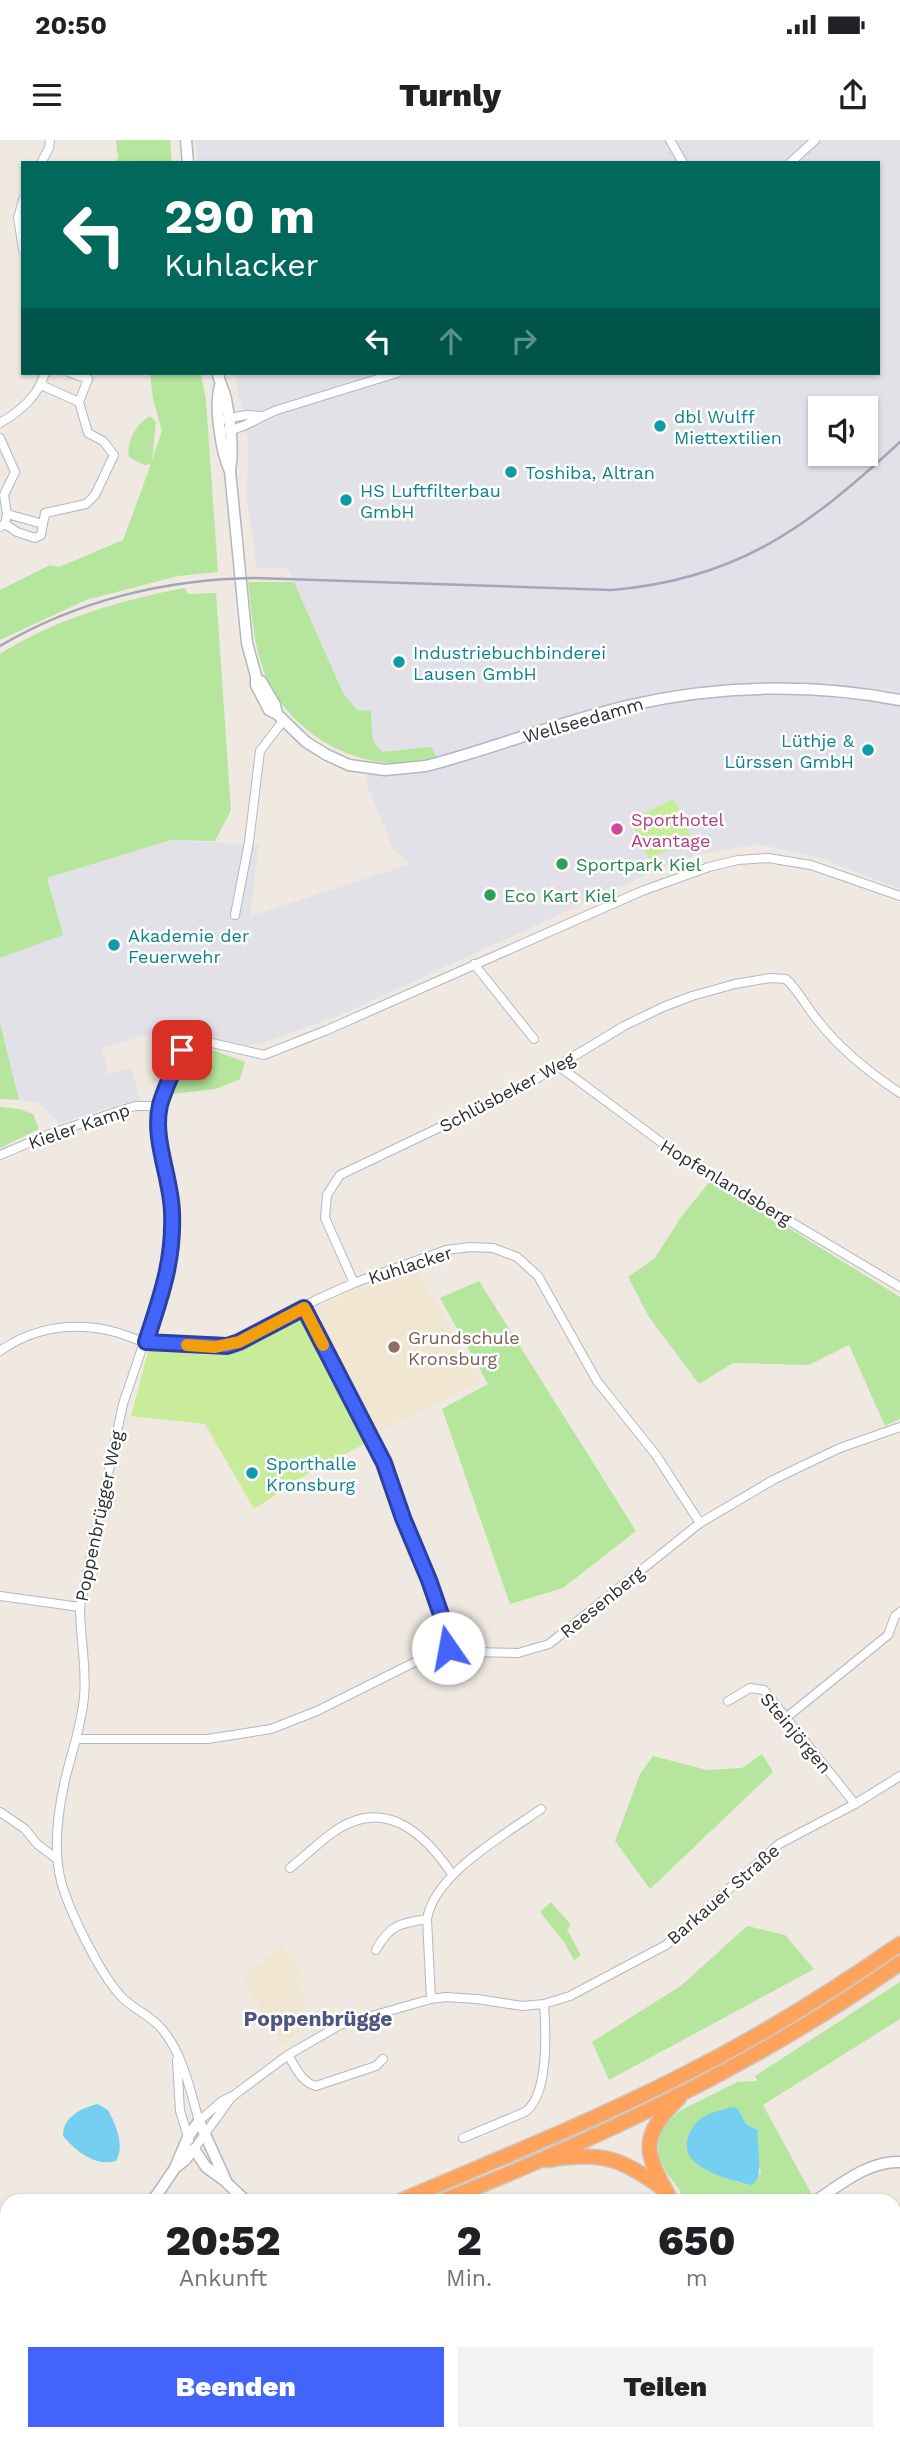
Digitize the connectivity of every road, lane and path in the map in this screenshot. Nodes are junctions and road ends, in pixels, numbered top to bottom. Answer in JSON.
{"nodes":[{"id":1,"x":50,"y":140,"type":"edge"},
{"id":2,"x":186,"y":140,"type":"edge"},
{"id":3,"x":670,"y":140,"type":"edge"},
{"id":4,"x":816,"y":140,"type":"edge"},
{"id":5,"x":42,"y":161,"type":"edge"},
{"id":6,"x":188,"y":161,"type":"edge"},
{"id":7,"x":682,"y":161,"type":"edge"},
{"id":8,"x":792,"y":161,"type":"edge"},
{"id":9,"x":21,"y":207,"type":"edge"},
{"id":10,"x":21,"y":237,"type":"edge"},
{"id":11,"x":45,"y":375,"type":"edge"},
{"id":12,"x":77,"y":375,"type":"edge"},
{"id":13,"x":218,"y":375,"type":"edge"},
{"id":14,"x":391,"y":375,"type":"edge"},
{"id":15,"x":41,"y":385,"type":"junction"},
{"id":16,"x":79,"y":402,"type":"junction"},
{"id":17,"x":0,"y":423,"type":"edge"},
{"id":18,"x":225,"y":425,"type":"junction"},
{"id":19,"x":0,"y":438,"type":"edge"},
{"id":20,"x":4,"y":522,"type":"edge"},
{"id":21,"x":43,"y":524,"type":"junction"},
{"id":22,"x":900,"y":700,"type":"edge"},
{"id":23,"x":280,"y":718,"type":"junction"},
{"id":24,"x":900,"y":896,"type":"edge"},
{"id":25,"x":235,"y":915,"type":"dead end"},
{"id":26,"x":474,"y":964,"type":"junction"},
{"id":27,"x":534,"y":1039,"type":"dead end"},
{"id":28,"x":560,"y":1067,"type":"junction"},
{"id":29,"x":900,"y":1093,"type":"edge"},
{"id":30,"x":160,"y":1106,"type":"junction"},
{"id":31,"x":0,"y":1155,"type":"edge"},
{"id":32,"x":354,"y":1283,"type":"junction"},
{"id":33,"x":900,"y":1287,"type":"edge"},
{"id":34,"x":304,"y":1308,"type":"junction"},
{"id":35,"x":146,"y":1342,"type":"junction"},
{"id":36,"x":0,"y":1351,"type":"edge"},
{"id":37,"x":900,"y":1427,"type":"edge"},
{"id":38,"x":700,"y":1523,"type":"junction"},
{"id":39,"x":0,"y":1596,"type":"edge"},
{"id":40,"x":80,"y":1607,"type":"junction"},
{"id":41,"x":900,"y":1612,"type":"edge"},
{"id":42,"x":448,"y":1648,"type":"junction"},
{"id":43,"x":728,"y":1701,"type":"dead end"},
{"id":44,"x":787,"y":1717,"type":"junction"},
{"id":45,"x":78,"y":1740,"type":"junction"},
{"id":46,"x":900,"y":1776,"type":"edge"},
{"id":47,"x":855,"y":1804,"type":"junction"},
{"id":48,"x":541,"y":1809,"type":"dead end"},
{"id":49,"x":0,"y":1812,"type":"edge"},
{"id":50,"x":57,"y":1859,"type":"junction"},
{"id":51,"x":290,"y":1868,"type":"dead end"},
{"id":52,"x":452,"y":1874,"type":"junction"},
{"id":53,"x":427,"y":1919,"type":"junction"},
{"id":54,"x":900,"y":1944,"type":"edge"},
{"id":55,"x":376,"y":1950,"type":"dead end"},
{"id":56,"x":900,"y":1963,"type":"edge"},
{"id":57,"x":431,"y":1999,"type":"junction"},
{"id":58,"x":544,"y":2004,"type":"junction"},
{"id":59,"x":288,"y":2055,"type":"junction"},
{"id":60,"x":177,"y":2057,"type":"junction"},
{"id":61,"x":383,"y":2059,"type":"dead end"},
{"id":62,"x":688,"y":2090,"type":"junction"},
{"id":63,"x":233,"y":2096,"type":"junction"},
{"id":64,"x":199,"y":2121,"type":"junction"},
{"id":65,"x":204,"y":2134,"type":"junction"},
{"id":66,"x":188,"y":2137,"type":"junction"},
{"id":67,"x":463,"y":2138,"type":"dead end"},
{"id":68,"x":194,"y":2149,"type":"junction"},
{"id":69,"x":900,"y":2162,"type":"edge"},
{"id":70,"x":526,"y":2164,"type":"junction"},
{"id":71,"x":175,"y":2168,"type":"junction"},
{"id":72,"x":227,"y":2183,"type":"junction"},
{"id":73,"x":157,"y":2194,"type":"edge"},
{"id":74,"x":239,"y":2194,"type":"edge"},
{"id":75,"x":416,"y":2194,"type":"edge"},
{"id":76,"x":458,"y":2194,"type":"edge"},
{"id":77,"x":666,"y":2194,"type":"edge"},
{"id":78,"x":668,"y":2194,"type":"edge"},
{"id":79,"x":826,"y":2194,"type":"edge"}],
"edges":[{"from":1,"to":5,"type":"street"},
{"from":2,"to":6,"type":"main road"},
{"from":3,"to":7,"type":"street"},
{"from":4,"to":8,"type":"street"},
{"from":9,"to":10,"type":"street"},
{"from":11,"to":15,"type":"street"},
{"from":12,"to":16,"type":"street"},
{"from":13,"to":18,"type":"main road","name":"Wellseedamm"},
{"from":14,"to":18,"type":"street"},
{"from":15,"to":16,"type":"street"},
{"from":15,"to":17,"type":"street"},
{"from":16,"to":21,"type":"street"},
{"from":18,"to":23,"type":"main road","name":"Wellseedamm"},
{"from":19,"to":20,"type":"street"},
{"from":20,"to":21,"type":"street"},
{"from":20,"to":21,"type":"street"},
{"from":22,"to":23,"type":"main road","name":"Wellseedamm"},
{"from":23,"to":25,"type":"street"},
{"from":24,"to":26,"type":"street"},
{"from":26,"to":27,"type":"street"},
{"from":26,"to":30,"type":"street","name":"Poppenbrügger Weg"},
{"from":28,"to":29,"type":"street","name":"Schlüsbeker Weg"},
{"from":28,"to":32,"type":"street","name":"Schlüsbeker Weg"},
{"from":28,"to":33,"type":"street","name":"Hopfenlandsberg"},
{"from":30,"to":31,"type":"street","name":"Kieler Kamp"},
{"from":30,"to":35,"type":"street","name":"Poppenbrügger Weg"},
{"from":32,"to":34,"type":"street","name":"Kuhlacker"},
{"from":32,"to":38,"type":"street","name":"Kuhlacker"},
{"from":34,"to":35,"type":"street","name":"Kuhlacker"},
{"from":34,"to":42,"type":"street"},
{"from":35,"to":36,"type":"street","name":"Kuhlacker"},
{"from":35,"to":40,"type":"street","name":"Poppenbrügger Weg"},
{"from":37,"to":38,"type":"street","name":"Reesenberg"},
{"from":38,"to":42,"type":"street","name":"Reesenberg"},
{"from":39,"to":40,"type":"street"},
{"from":40,"to":45,"type":"street","name":"Poppenbrügger Weg"},
{"from":41,"to":44,"type":"street"},
{"from":42,"to":45,"type":"street"},
{"from":43,"to":44,"type":"street","name":"Steinjörgen"},
{"from":44,"to":47,"type":"street","name":"Steinjörgen"},
{"from":45,"to":50,"type":"street","name":"Poppenbrügger Weg"},
{"from":46,"to":47,"type":"street","name":"Barkauer Straße"},
{"from":47,"to":58,"type":"street","name":"Barkauer Straße"},
{"from":48,"to":52,"type":"street"},
{"from":49,"to":50,"type":"street"},
{"from":50,"to":60,"type":"street","name":"Poppenbrügger Weg"},
{"from":51,"to":52,"type":"street"},
{"from":52,"to":53,"type":"street"},
{"from":53,"to":55,"type":"street"},
{"from":53,"to":57,"type":"street"},
{"from":54,"to":75,"type":"highway"},
{"from":56,"to":62,"type":"highway"},
{"from":57,"to":58,"type":"street","name":"Barkauer Straße"},
{"from":57,"to":59,"type":"street","name":"Barkauer Straße"},
{"from":58,"to":67,"type":"street"},
{"from":59,"to":61,"type":"street"},
{"from":59,"to":63,"type":"street","name":"Barkauer Straße"},
{"from":60,"to":64,"type":"street","name":"Poppenbrügger Weg"},
{"from":60,"to":66,"type":"street","name":"Poppenbrügger Weg"},
{"from":62,"to":70,"type":"highway"},
{"from":62,"to":78,"type":"highway"},
{"from":63,"to":64,"type":"street","name":"Barkauer Straße"},
{"from":63,"to":65,"type":"street","name":"Barkauer Straße"},
{"from":64,"to":65,"type":"main road","name":"Poppenbrügger Weg"},
{"from":64,"to":66,"type":"main road","name":"Barkauer Straße"},
{"from":65,"to":68,"type":"street","name":"Barkauer Straße"},
{"from":65,"to":72,"type":"main road","name":"Poppenbrügger Weg"},
{"from":66,"to":68,"type":"street","name":"Poppenbrügger Weg"},
{"from":66,"to":71,"type":"main road","name":"Barkauer Straße"},
{"from":68,"to":71,"type":"main road","name":"Barkauer Straße"},
{"from":68,"to":72,"type":"main road"},
{"from":69,"to":79,"type":"main road"},
{"from":70,"to":76,"type":"highway"},
{"from":70,"to":77,"type":"highway"},
{"from":71,"to":73,"type":"main road","name":"Barkauer Straße"},
{"from":72,"to":74,"type":"main road"}]}
